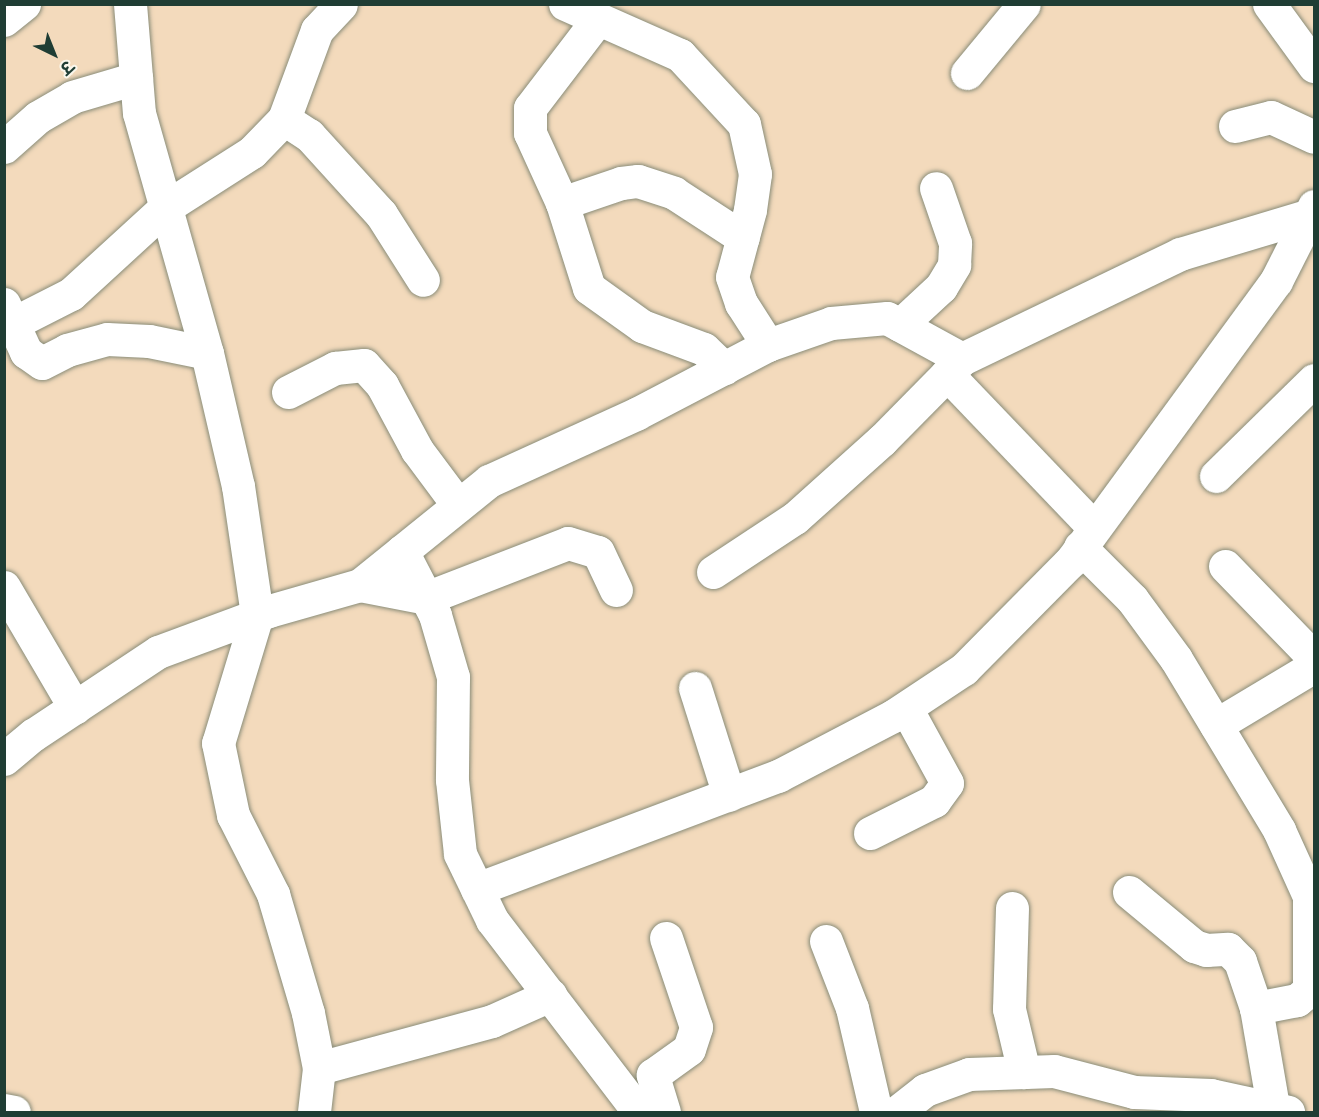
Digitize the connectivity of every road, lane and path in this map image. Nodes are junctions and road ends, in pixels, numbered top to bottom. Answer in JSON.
{"nodes":[{"id":1,"x":24,"y":4,"type":"edge"},
{"id":2,"x":130,"y":4,"type":"edge"},
{"id":3,"x":340,"y":4,"type":"edge"},
{"id":4,"x":565,"y":4,"type":"edge"},
{"id":5,"x":1024,"y":4,"type":"edge"},
{"id":6,"x":1269,"y":4,"type":"edge"},
{"id":7,"x":598,"y":19,"type":"junction"},
{"id":8,"x":4,"y":20,"type":"edge"},
{"id":9,"x":1314,"y":66,"type":"edge"},
{"id":10,"x":967,"y":73,"type":"dead end"},
{"id":11,"x":136,"y":78,"type":"junction"},
{"id":12,"x":284,"y":119,"type":"junction"},
{"id":13,"x":1235,"y":126,"type":"dead end"},
{"id":14,"x":1314,"y":137,"type":"edge"},
{"id":15,"x":4,"y":147,"type":"edge"},
{"id":16,"x":936,"y":188,"type":"dead end"},
{"id":17,"x":562,"y":202,"type":"junction"},
{"id":18,"x":166,"y":207,"type":"junction"},
{"id":19,"x":1311,"y":211,"type":"edge"},
{"id":20,"x":743,"y":238,"type":"junction"},
{"id":21,"x":423,"y":280,"type":"dead end"},
{"id":22,"x":8,"y":318,"type":"edge"},
{"id":23,"x":900,"y":325,"type":"junction"},
{"id":24,"x":768,"y":345,"type":"junction"},
{"id":25,"x":207,"y":353,"type":"junction"},
{"id":26,"x":954,"y":367,"type":"junction"},
{"id":27,"x":723,"y":368,"type":"junction"},
{"id":28,"x":1314,"y":380,"type":"edge"},
{"id":29,"x":288,"y":392,"type":"dead end"},
{"id":30,"x":1216,"y":476,"type":"dead end"},
{"id":31,"x":458,"y":505,"type":"junction"},
{"id":32,"x":1087,"y":537,"type":"junction"},
{"id":33,"x":402,"y":551,"type":"junction"},
{"id":34,"x":1225,"y":566,"type":"dead end"},
{"id":35,"x":713,"y":572,"type":"dead end"},
{"id":36,"x":360,"y":585,"type":"junction"},
{"id":37,"x":4,"y":587,"type":"edge"},
{"id":38,"x":615,"y":590,"type":"dead end"},
{"id":39,"x":426,"y":598,"type":"junction"},
{"id":40,"x":257,"y":615,"type":"junction"},
{"id":41,"x":1314,"y":658,"type":"edge"},
{"id":42,"x":1314,"y":666,"type":"edge"},
{"id":43,"x":695,"y":688,"type":"dead end"},
{"id":44,"x":75,"y":708,"type":"junction"},
{"id":45,"x":906,"y":708,"type":"junction"},
{"id":46,"x":1216,"y":725,"type":"junction"},
{"id":47,"x":4,"y":759,"type":"edge"},
{"id":48,"x":729,"y":795,"type":"junction"},
{"id":49,"x":870,"y":833,"type":"dead end"},
{"id":50,"x":1303,"y":855,"type":"edge"},
{"id":51,"x":477,"y":889,"type":"junction"},
{"id":52,"x":1130,"y":892,"type":"dead end"},
{"id":53,"x":1012,"y":908,"type":"dead end"},
{"id":54,"x":666,"y":938,"type":"dead end"},
{"id":55,"x":826,"y":941,"type":"dead end"},
{"id":56,"x":550,"y":995,"type":"junction"},
{"id":57,"x":1256,"y":1008,"type":"junction"},
{"id":58,"x":319,"y":1068,"type":"junction"},
{"id":59,"x":1024,"y":1072,"type":"junction"},
{"id":60,"x":1280,"y":1109,"type":"edge"},
{"id":61,"x":4,"y":1110,"type":"edge"},
{"id":62,"x":14,"y":1113,"type":"edge"},
{"id":63,"x":314,"y":1113,"type":"edge"},
{"id":64,"x":639,"y":1113,"type":"edge"},
{"id":65,"x":664,"y":1113,"type":"edge"},
{"id":66,"x":876,"y":1113,"type":"edge"},
{"id":67,"x":897,"y":1113,"type":"edge"}],
"edges":[{"from":1,"to":8,"type":"street"},
{"from":2,"to":11,"type":"street"},
{"from":3,"to":12,"type":"street"},
{"from":4,"to":7,"type":"street"},
{"from":5,"to":10,"type":"street"},
{"from":6,"to":9,"type":"street"},
{"from":7,"to":17,"type":"street"},
{"from":7,"to":20,"type":"street"},
{"from":11,"to":15,"type":"street"},
{"from":11,"to":18,"type":"street"},
{"from":12,"to":18,"type":"street"},
{"from":12,"to":21,"type":"street"},
{"from":13,"to":14,"type":"street"},
{"from":16,"to":23,"type":"street"},
{"from":17,"to":20,"type":"street"},
{"from":17,"to":27,"type":"street"},
{"from":18,"to":22,"type":"street"},
{"from":18,"to":25,"type":"street"},
{"from":19,"to":26,"type":"street"},
{"from":19,"to":32,"type":"street"},
{"from":20,"to":24,"type":"street"},
{"from":22,"to":25,"type":"street"},
{"from":23,"to":24,"type":"street"},
{"from":23,"to":26,"type":"street"},
{"from":24,"to":27,"type":"street"},
{"from":25,"to":40,"type":"street"},
{"from":26,"to":32,"type":"street"},
{"from":26,"to":35,"type":"street"},
{"from":27,"to":31,"type":"street"},
{"from":28,"to":30,"type":"street"},
{"from":29,"to":31,"type":"street"},
{"from":31,"to":33,"type":"street"},
{"from":32,"to":45,"type":"street"},
{"from":32,"to":46,"type":"street"},
{"from":33,"to":36,"type":"street"},
{"from":33,"to":39,"type":"street"},
{"from":34,"to":41,"type":"street"},
{"from":36,"to":39,"type":"street"},
{"from":36,"to":40,"type":"street"},
{"from":37,"to":44,"type":"street"},
{"from":38,"to":39,"type":"street"},
{"from":39,"to":51,"type":"street"},
{"from":40,"to":44,"type":"street"},
{"from":40,"to":58,"type":"street"},
{"from":42,"to":46,"type":"street"},
{"from":43,"to":48,"type":"street"},
{"from":44,"to":47,"type":"street"},
{"from":45,"to":48,"type":"street"},
{"from":45,"to":49,"type":"street"},
{"from":46,"to":50,"type":"street"},
{"from":48,"to":51,"type":"street"},
{"from":50,"to":57,"type":"street"},
{"from":51,"to":56,"type":"street"},
{"from":52,"to":57,"type":"street"},
{"from":53,"to":59,"type":"street"},
{"from":54,"to":65,"type":"street"},
{"from":55,"to":66,"type":"street"},
{"from":56,"to":58,"type":"street"},
{"from":56,"to":64,"type":"street"},
{"from":57,"to":60,"type":"street"},
{"from":58,"to":63,"type":"street"},
{"from":59,"to":60,"type":"street"},
{"from":59,"to":67,"type":"street"},
{"from":61,"to":62,"type":"street"}]}
